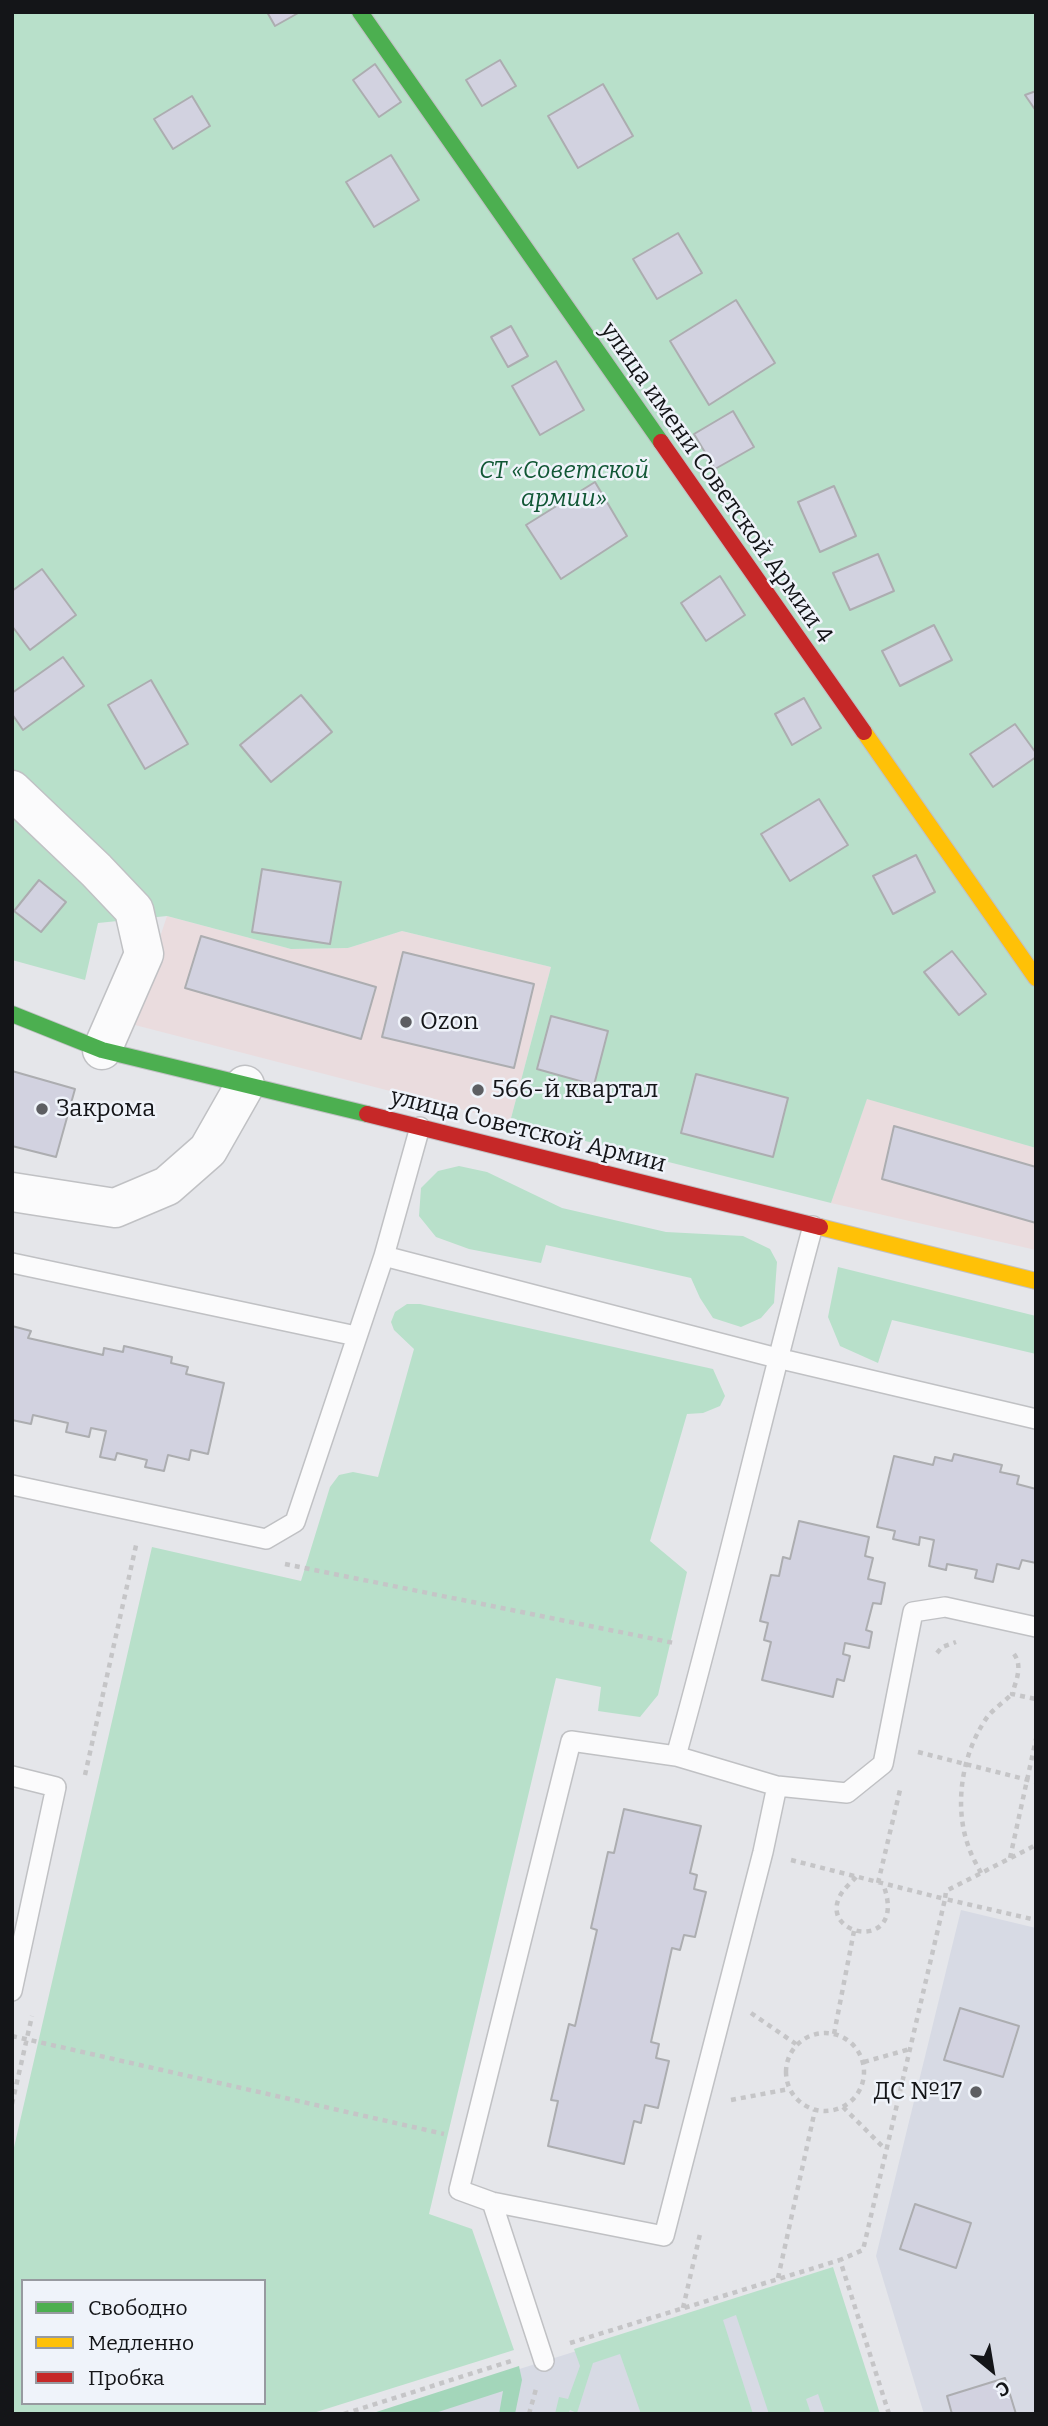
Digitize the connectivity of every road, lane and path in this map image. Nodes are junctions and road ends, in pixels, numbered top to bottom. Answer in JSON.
{"nodes":[{"id":1,"x":360,"y":12,"type":"edge"},
{"id":2,"x":12,"y":790,"type":"edge"},
{"id":3,"x":1036,"y":978,"type":"edge"},
{"id":4,"x":12,"y":1014,"type":"edge"},
{"id":5,"x":102,"y":1050,"type":"junction"},
{"id":6,"x":245,"y":1085,"type":"junction"},
{"id":7,"x":420,"y":1127,"type":"junction"},
{"id":8,"x":12,"y":1192,"type":"edge"},
{"id":9,"x":813,"y":1226,"type":"junction"},
{"id":10,"x":384,"y":1256,"type":"junction"},
{"id":11,"x":12,"y":1264,"type":"edge"},
{"id":12,"x":1036,"y":1281,"type":"edge"},
{"id":13,"x":356,"y":1336,"type":"junction"},
{"id":14,"x":777,"y":1358,"type":"junction"},
{"id":15,"x":1036,"y":1419,"type":"edge"},
{"id":16,"x":12,"y":1485,"type":"edge"},
{"id":17,"x":265,"y":1539,"type":"junction"},
{"id":18,"x":1036,"y":1627,"type":"edge"},
{"id":19,"x":966,"y":1642,"type":"dead end"},
{"id":20,"x":1007,"y":1649,"type":"dead end"},
{"id":21,"x":706,"y":1650,"type":"junction"},
{"id":22,"x":934,"y":1658,"type":"dead end"},
{"id":23,"x":1012,"y":1694,"type":"junction"},
{"id":24,"x":1036,"y":1699,"type":"edge"},
{"id":25,"x":1036,"y":1739,"type":"edge"},
{"id":26,"x":910,"y":1750,"type":"dead end"},
{"id":27,"x":676,"y":1756,"type":"junction"},
{"id":28,"x":966,"y":1765,"type":"junction"},
{"id":29,"x":12,"y":1776,"type":"edge"},
{"id":30,"x":904,"y":1777,"type":"dead end"},
{"id":31,"x":1027,"y":1780,"type":"junction"},
{"id":32,"x":1036,"y":1782,"type":"edge"},
{"id":33,"x":777,"y":1786,"type":"junction"},
{"id":34,"x":1036,"y":1844,"type":"edge"},
{"id":35,"x":763,"y":1852,"type":"junction"},
{"id":36,"x":1010,"y":1857,"type":"junction"},
{"id":37,"x":981,"y":1873,"type":"junction"},
{"id":38,"x":856,"y":1877,"type":"junction"},
{"id":39,"x":881,"y":1883,"type":"junction"},
{"id":40,"x":944,"y":1899,"type":"junction"},
{"id":41,"x":1036,"y":1920,"type":"edge"},
{"id":42,"x":854,"y":1931,"type":"junction"},
{"id":43,"x":12,"y":1991,"type":"edge"},
{"id":44,"x":750,"y":2012,"type":"dead end"},
{"id":45,"x":834,"y":2034,"type":"junction"},
{"id":46,"x":12,"y":2036,"type":"edge"},
{"id":47,"x":796,"y":2044,"type":"junction"},
{"id":48,"x":910,"y":2049,"type":"junction"},
{"id":49,"x":864,"y":2062,"type":"junction"},
{"id":50,"x":789,"y":2089,"type":"junction"},
{"id":51,"x":730,"y":2100,"type":"dead end"},
{"id":52,"x":843,"y":2107,"type":"junction"},
{"id":53,"x":815,"y":2110,"type":"junction"},
{"id":54,"x":472,"y":2140,"type":"junction"},
{"id":55,"x":886,"y":2150,"type":"junction"},
{"id":56,"x":492,"y":2202,"type":"junction"},
{"id":57,"x":840,"y":2260,"type":"junction"},
{"id":58,"x":778,"y":2279,"type":"junction"},
{"id":59,"x":542,"y":2356,"type":"junction"},
{"id":60,"x":344,"y":2414,"type":"edge"},
{"id":61,"x":889,"y":2414,"type":"edge"}],
"edges":[{"from":1,"to":3,"type":"street","name":"улица имени Советской Армии 4"},
{"from":2,"to":5,"type":"street"},
{"from":4,"to":5,"type":"street","name":"улица Советской Армии"},
{"from":5,"to":6,"type":"street","name":"улица Советской Армии"},
{"from":6,"to":7,"type":"street","name":"улица Советской Армии"},
{"from":6,"to":8,"type":"street"},
{"from":7,"to":9,"type":"street","name":"улица Советской Армии"},
{"from":7,"to":10,"type":"lane"},
{"from":9,"to":12,"type":"street","name":"улица Советской Армии"},
{"from":9,"to":14,"type":"lane"},
{"from":10,"to":13,"type":"lane"},
{"from":10,"to":14,"type":"lane"},
{"from":11,"to":13,"type":"lane"},
{"from":13,"to":17,"type":"lane"},
{"from":14,"to":15,"type":"lane"},
{"from":14,"to":21,"type":"lane"},
{"from":16,"to":17,"type":"lane"},
{"from":17,"to":21,"type":"path"},
{"from":18,"to":33,"type":"lane"},
{"from":19,"to":22,"type":"path"},
{"from":20,"to":23,"type":"path"},
{"from":21,"to":27,"type":"lane"},
{"from":23,"to":24,"type":"path"},
{"from":23,"to":28,"type":"path"},
{"from":25,"to":31,"type":"path"},
{"from":26,"to":28,"type":"path"},
{"from":27,"to":33,"type":"lane"},
{"from":27,"to":54,"type":"lane"},
{"from":28,"to":31,"type":"path"},
{"from":28,"to":37,"type":"path"},
{"from":29,"to":43,"type":"lane"},
{"from":30,"to":39,"type":"path"},
{"from":31,"to":32,"type":"path"},
{"from":31,"to":36,"type":"path"},
{"from":33,"to":35,"type":"lane"},
{"from":34,"to":36,"type":"path"},
{"from":35,"to":38,"type":"path"},
{"from":35,"to":56,"type":"lane"},
{"from":36,"to":37,"type":"path"},
{"from":37,"to":40,"type":"path"},
{"from":38,"to":39,"type":"path"},
{"from":38,"to":42,"type":"path"},
{"from":39,"to":40,"type":"path"},
{"from":39,"to":42,"type":"path"},
{"from":40,"to":41,"type":"path"},
{"from":40,"to":48,"type":"path"},
{"from":42,"to":45,"type":"path"},
{"from":44,"to":47,"type":"path"},
{"from":45,"to":47,"type":"path"},
{"from":45,"to":49,"type":"path"},
{"from":46,"to":54,"type":"path"},
{"from":47,"to":50,"type":"path"},
{"from":48,"to":49,"type":"path"},
{"from":48,"to":55,"type":"path"},
{"from":49,"to":52,"type":"path"},
{"from":50,"to":51,"type":"path"},
{"from":50,"to":53,"type":"path"},
{"from":52,"to":53,"type":"path"},
{"from":52,"to":55,"type":"path"},
{"from":53,"to":58,"type":"path"},
{"from":54,"to":56,"type":"lane"},
{"from":55,"to":57,"type":"path"},
{"from":56,"to":59,"type":"lane"},
{"from":57,"to":58,"type":"path"},
{"from":57,"to":61,"type":"path"},
{"from":58,"to":59,"type":"path"},
{"from":59,"to":60,"type":"path"}]}
